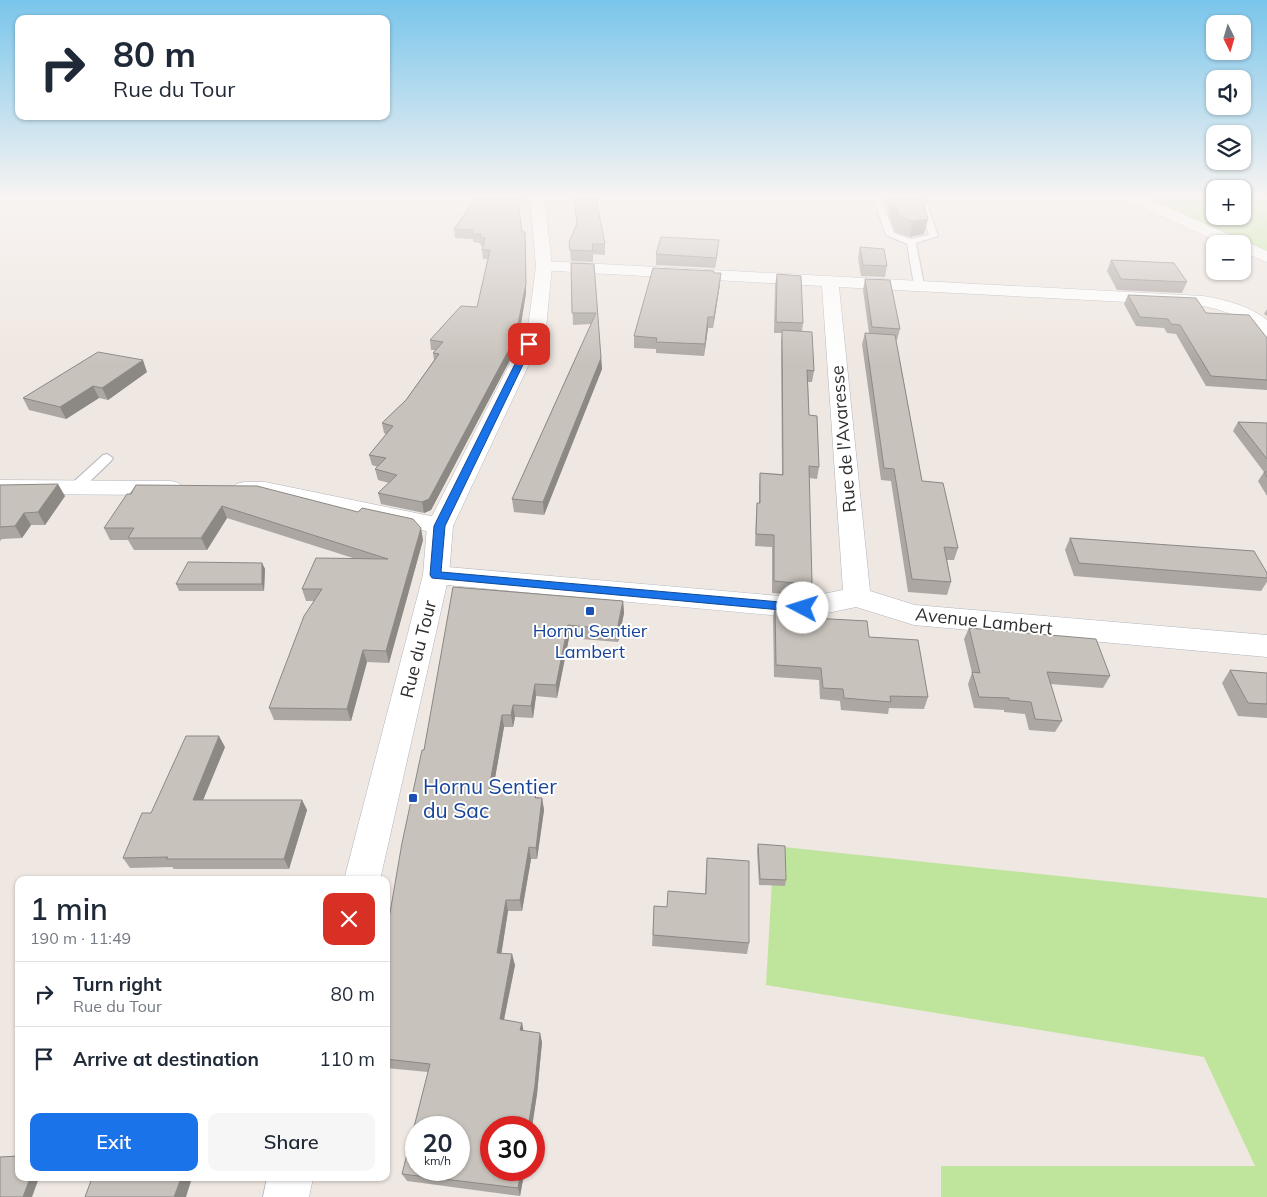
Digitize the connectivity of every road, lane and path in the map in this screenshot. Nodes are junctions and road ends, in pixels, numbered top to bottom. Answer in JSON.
{"nodes":[{"id":1,"x":543,"y":252,"type":"edge"},
{"id":2,"x":914,"y":252,"type":"edge"},
{"id":3,"x":1255,"y":252,"type":"edge"},
{"id":4,"x":1267,"y":257,"type":"edge"},
{"id":5,"x":544,"y":266,"type":"junction"},
{"id":6,"x":830,"y":280,"type":"junction"},
{"id":7,"x":919,"y":285,"type":"junction"},
{"id":8,"x":1267,"y":331,"type":"edge"},
{"id":9,"x":107,"y":458,"type":"dead end"},
{"id":10,"x":0,"y":487,"type":"edge"},
{"id":11,"x":75,"y":488,"type":"junction"},
{"id":12,"x":195,"y":488,"type":"edge"},
{"id":13,"x":225,"y":489,"type":"edge"},
{"id":14,"x":440,"y":526,"type":"junction"},
{"id":15,"x":436,"y":575,"type":"junction"},
{"id":16,"x":857,"y":597,"type":"junction"},
{"id":17,"x":1267,"y":646,"type":"edge"},
{"id":18,"x":363,"y":876,"type":"edge"},
{"id":19,"x":289,"y":1181,"type":"edge"},
{"id":20,"x":286,"y":1197,"type":"edge"}],
"edges":[{"from":1,"to":5,"type":"street","name":"Rue du Tour"},
{"from":2,"to":7,"type":"lane"},
{"from":3,"to":4,"type":"street"},
{"from":5,"to":6,"type":"street"},
{"from":5,"to":14,"type":"street","name":"Rue du Tour"},
{"from":6,"to":7,"type":"street"},
{"from":6,"to":16,"type":"street","name":"Rue de l'Avaresse"},
{"from":7,"to":8,"type":"street"},
{"from":9,"to":11,"type":"lane"},
{"from":10,"to":11,"type":"street"},
{"from":11,"to":12,"type":"street"},
{"from":13,"to":14,"type":"street"},
{"from":14,"to":15,"type":"street","name":"Rue du Tour"},
{"from":15,"to":16,"type":"street","name":"Avenue Lambert"},
{"from":15,"to":18,"type":"street","name":"Rue du Tour"},
{"from":16,"to":17,"type":"street","name":"Avenue Lambert"},
{"from":19,"to":20,"type":"street"}]}
